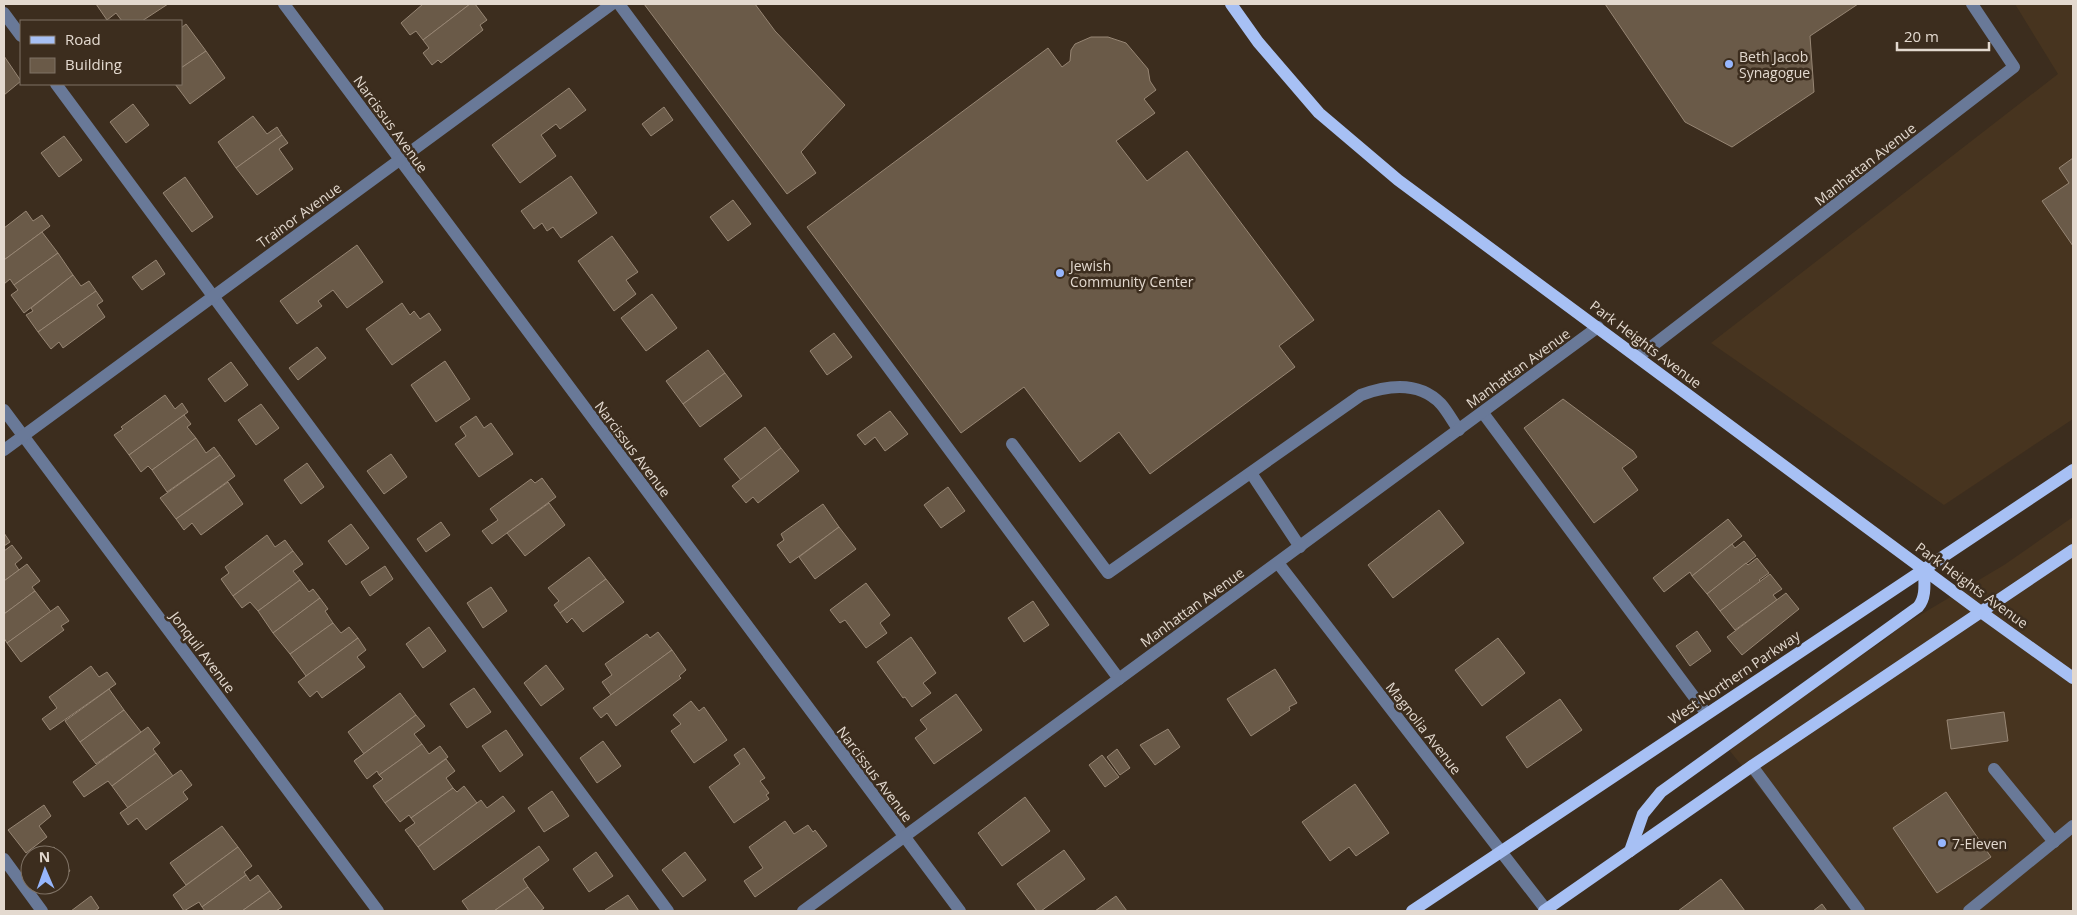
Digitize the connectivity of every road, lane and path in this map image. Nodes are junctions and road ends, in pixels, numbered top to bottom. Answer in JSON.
{"nodes":[{"id":1,"x":284,"y":4,"type":"edge"},
{"id":2,"x":612,"y":4,"type":"edge"},
{"id":3,"x":620,"y":4,"type":"edge"},
{"id":4,"x":1231,"y":4,"type":"edge"},
{"id":5,"x":1972,"y":4,"type":"edge"},
{"id":6,"x":4,"y":13,"type":"edge"},
{"id":7,"x":20,"y":35,"type":"edge"},
{"id":8,"x":57,"y":85,"type":"edge"},
{"id":9,"x":399,"y":160,"type":"junction"},
{"id":10,"x":213,"y":296,"type":"junction"},
{"id":11,"x":1598,"y":327,"type":"junction"},
{"id":12,"x":1638,"y":357,"type":"junction"},
{"id":13,"x":4,"y":410,"type":"edge"},
{"id":14,"x":1483,"y":412,"type":"junction"},
{"id":15,"x":1459,"y":430,"type":"junction"},
{"id":16,"x":23,"y":436,"type":"junction"},
{"id":17,"x":1012,"y":444,"type":"dead end"},
{"id":18,"x":4,"y":450,"type":"edge"},
{"id":19,"x":2073,"y":470,"type":"edge"},
{"id":20,"x":1251,"y":473,"type":"junction"},
{"id":21,"x":1300,"y":546,"type":"junction"},
{"id":22,"x":2073,"y":550,"type":"edge"},
{"id":23,"x":1278,"y":563,"type":"junction"},
{"id":24,"x":1924,"y":568,"type":"junction"},
{"id":25,"x":1981,"y":612,"type":"junction"},
{"id":26,"x":2073,"y":678,"type":"edge"},
{"id":27,"x":1119,"y":680,"type":"junction"},
{"id":28,"x":1706,"y":714,"type":"junction"},
{"id":29,"x":1752,"y":766,"type":"junction"},
{"id":30,"x":1994,"y":769,"type":"dead end"},
{"id":31,"x":2073,"y":826,"type":"edge"},
{"id":32,"x":903,"y":838,"type":"junction"},
{"id":33,"x":2054,"y":842,"type":"junction"},
{"id":34,"x":1501,"y":850,"type":"junction"},
{"id":35,"x":1630,"y":852,"type":"junction"},
{"id":36,"x":4,"y":859,"type":"edge"},
{"id":37,"x":42,"y":911,"type":"edge"},
{"id":38,"x":378,"y":911,"type":"edge"},
{"id":39,"x":668,"y":911,"type":"edge"},
{"id":40,"x":803,"y":911,"type":"edge"},
{"id":41,"x":960,"y":911,"type":"edge"},
{"id":42,"x":1412,"y":911,"type":"edge"},
{"id":43,"x":1546,"y":911,"type":"edge"},
{"id":44,"x":1859,"y":911,"type":"edge"},
{"id":45,"x":1969,"y":911,"type":"edge"}],
"edges":[{"from":1,"to":9,"type":"street","name":"Narcissus Avenue"},
{"from":2,"to":9,"type":"street","name":"Trainor Avenue"},
{"from":3,"to":27,"type":"street"},
{"from":4,"to":11,"type":"main road","name":"Park Heights Avenue"},
{"from":5,"to":12,"type":"street","name":"Manhattan Avenue"},
{"from":6,"to":7,"type":"street"},
{"from":8,"to":10,"type":"street"},
{"from":9,"to":10,"type":"street","name":"Trainor Avenue"},
{"from":9,"to":32,"type":"street","name":"Narcissus Avenue"},
{"from":10,"to":16,"type":"street","name":"Trainor Avenue"},
{"from":10,"to":39,"type":"street"},
{"from":11,"to":12,"type":"main road","name":"Park Heights Avenue"},
{"from":11,"to":14,"type":"street","name":"Manhattan Avenue"},
{"from":12,"to":24,"type":"main road","name":"Park Heights Avenue"},
{"from":13,"to":16,"type":"street","name":"Jonquil Avenue"},
{"from":14,"to":15,"type":"street","name":"Manhattan Avenue"},
{"from":14,"to":28,"type":"street"},
{"from":15,"to":20,"type":"street"},
{"from":15,"to":21,"type":"street","name":"Manhattan Avenue"},
{"from":16,"to":18,"type":"street","name":"Trainor Avenue"},
{"from":16,"to":38,"type":"street","name":"Jonquil Avenue"},
{"from":17,"to":20,"type":"street"},
{"from":19,"to":24,"type":"main road","name":"West Northern Parkway"},
{"from":20,"to":21,"type":"street"},
{"from":21,"to":23,"type":"street","name":"Manhattan Avenue"},
{"from":22,"to":25,"type":"main road"},
{"from":23,"to":27,"type":"street","name":"Manhattan Avenue"},
{"from":23,"to":34,"type":"street","name":"Magnolia Avenue"},
{"from":24,"to":25,"type":"main road","name":"Park Heights Avenue"},
{"from":24,"to":28,"type":"main road","name":"West Northern Parkway"},
{"from":24,"to":35,"type":"main road"},
{"from":25,"to":26,"type":"main road","name":"Park Heights Avenue"},
{"from":25,"to":29,"type":"main road"},
{"from":27,"to":32,"type":"street","name":"Manhattan Avenue"},
{"from":28,"to":34,"type":"main road","name":"West Northern Parkway"},
{"from":29,"to":35,"type":"main road"},
{"from":29,"to":44,"type":"street"},
{"from":30,"to":33,"type":"street"},
{"from":31,"to":33,"type":"street"},
{"from":32,"to":40,"type":"street","name":"Manhattan Avenue"},
{"from":32,"to":41,"type":"street","name":"Narcissus Avenue"},
{"from":33,"to":45,"type":"street"},
{"from":34,"to":42,"type":"main road","name":"West Northern Parkway"},
{"from":34,"to":43,"type":"street","name":"Magnolia Avenue"},
{"from":35,"to":43,"type":"main road"},
{"from":36,"to":37,"type":"street"}]}
